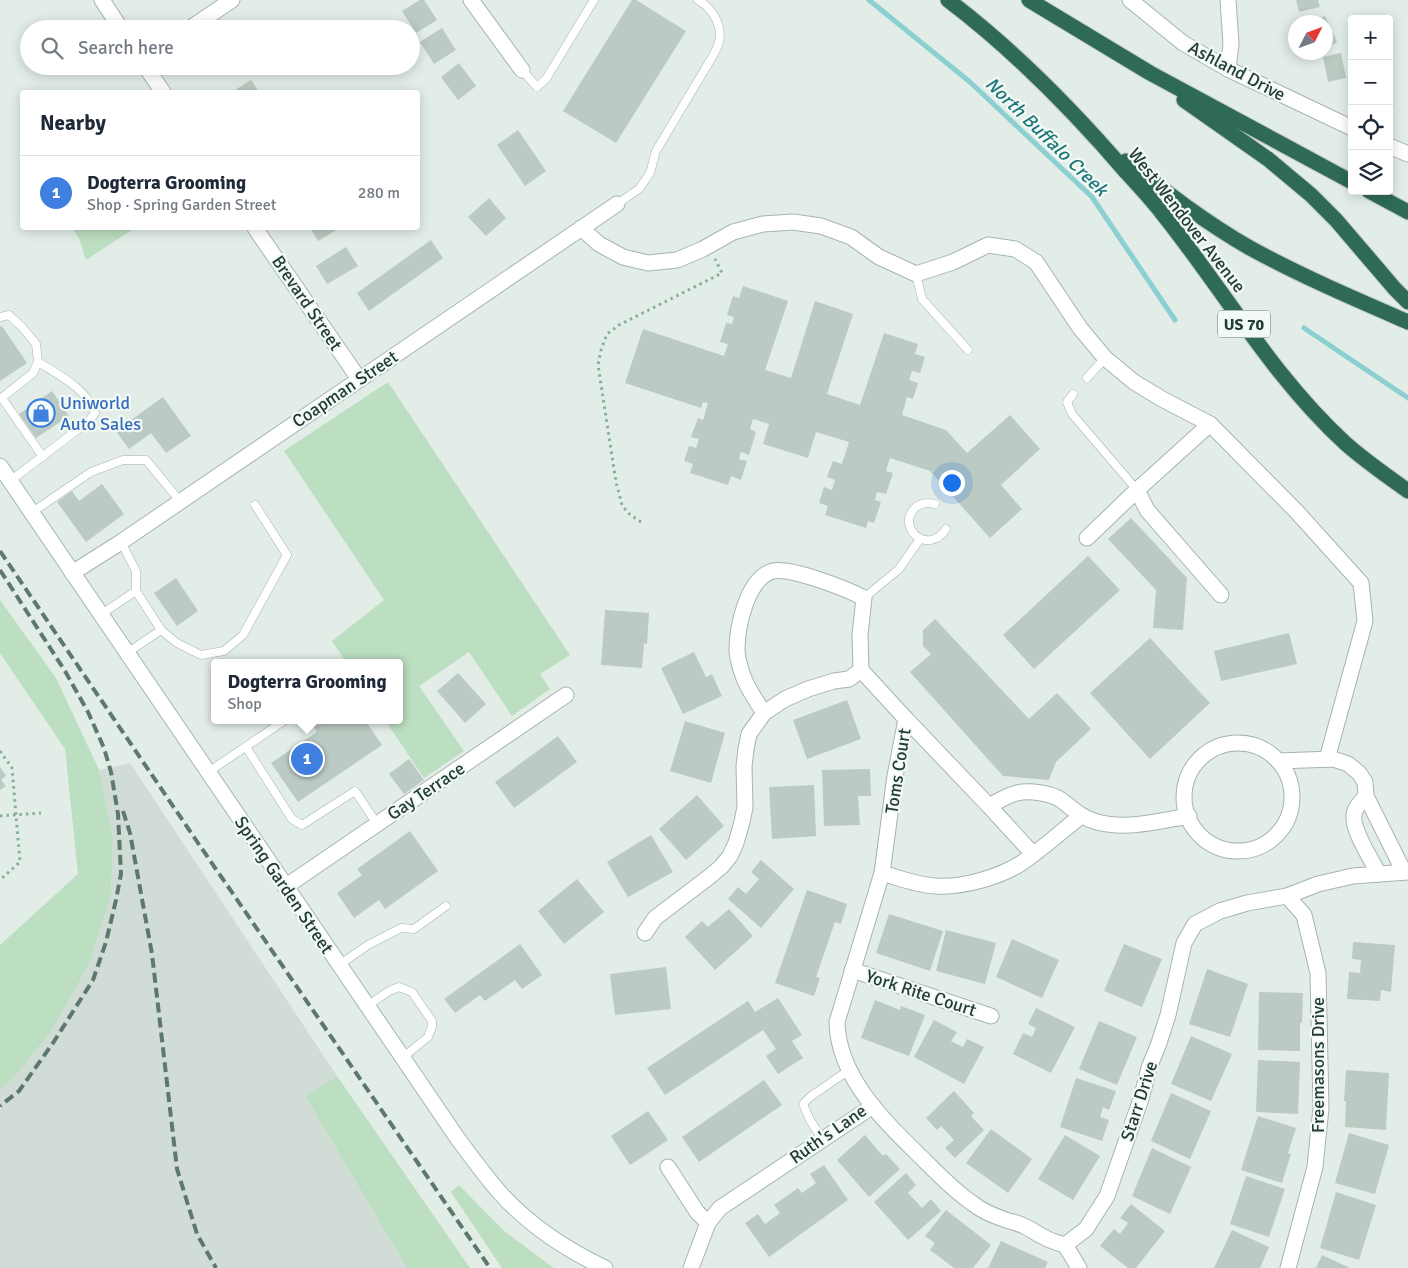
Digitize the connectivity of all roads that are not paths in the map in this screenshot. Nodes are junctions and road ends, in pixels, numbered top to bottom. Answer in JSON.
{"nodes":[{"id":1,"x":102,"y":0,"type":"edge"},
{"id":2,"x":232,"y":0,"type":"edge"},
{"id":3,"x":471,"y":0,"type":"edge"},
{"id":4,"x":594,"y":0,"type":"edge"},
{"id":5,"x":698,"y":0,"type":"edge"},
{"id":6,"x":948,"y":0,"type":"edge"},
{"id":7,"x":1029,"y":0,"type":"edge"},
{"id":8,"x":1130,"y":0,"type":"edge"},
{"id":9,"x":1228,"y":0,"type":"edge"},
{"id":10,"x":115,"y":20,"type":"edge"},
{"id":11,"x":202,"y":20,"type":"edge"},
{"id":12,"x":1228,"y":69,"type":"junction"},
{"id":13,"x":522,"y":70,"type":"joint"},
{"id":14,"x":1150,"y":73,"type":"junction"},
{"id":15,"x":151,"y":75,"type":"edge"},
{"id":16,"x":162,"y":90,"type":"edge"},
{"id":17,"x":1348,"y":126,"type":"edge"},
{"id":18,"x":1099,"y":140,"type":"junction"},
{"id":19,"x":1393,"y":148,"type":"edge"},
{"id":20,"x":1408,"y":154,"type":"edge"},
{"id":21,"x":1348,"y":180,"type":"edge"},
{"id":22,"x":1376,"y":195,"type":"edge"},
{"id":23,"x":618,"y":204,"type":"joint"},
{"id":24,"x":1408,"y":212,"type":"edge"},
{"id":25,"x":582,"y":228,"type":"junction"},
{"id":26,"x":256,"y":230,"type":"edge"},
{"id":27,"x":916,"y":274,"type":"junction"},
{"id":28,"x":1408,"y":302,"type":"edge"},
{"id":29,"x":0,"y":316,"type":"edge"},
{"id":30,"x":1408,"y":322,"type":"edge"},
{"id":31,"x":968,"y":350,"type":"dead end"},
{"id":32,"x":1105,"y":358,"type":"junction"},
{"id":33,"x":38,"y":362,"type":"junction"},
{"id":34,"x":1087,"y":378,"type":"dead end"},
{"id":35,"x":359,"y":379,"type":"junction"},
{"id":36,"x":1073,"y":394,"type":"dead end"},
{"id":37,"x":1,"y":398,"type":"edge"},
{"id":38,"x":1210,"y":424,"type":"junction"},
{"id":39,"x":43,"y":457,"type":"junction"},
{"id":40,"x":0,"y":466,"type":"edge"},
{"id":41,"x":10,"y":481,"type":"junction"},
{"id":42,"x":1137,"y":490,"type":"junction"},
{"id":43,"x":1408,"y":491,"type":"edge"},
{"id":44,"x":180,"y":501,"type":"junction"},
{"id":45,"x":935,"y":504,"type":"dead end"},
{"id":46,"x":254,"y":505,"type":"dead end"},
{"id":47,"x":31,"y":512,"type":"junction"},
{"id":48,"x":946,"y":529,"type":"dead end"},
{"id":49,"x":1086,"y":538,"type":"dead end"},
{"id":50,"x":920,"y":539,"type":"junction"},
{"id":51,"x":121,"y":542,"type":"junction"},
{"id":52,"x":72,"y":573,"type":"junction"},
{"id":53,"x":136,"y":591,"type":"junction"},
{"id":54,"x":1221,"y":595,"type":"dead end"},
{"id":55,"x":864,"y":598,"type":"junction"},
{"id":56,"x":100,"y":615,"type":"junction"},
{"id":57,"x":161,"y":630,"type":"junction"},
{"id":58,"x":127,"y":653,"type":"junction"},
{"id":59,"x":861,"y":670,"type":"junction"},
{"id":60,"x":566,"y":694,"type":"dead end"},
{"id":61,"x":764,"y":713,"type":"junction"},
{"id":62,"x":906,"y":719,"type":"junction"},
{"id":63,"x":279,"y":724,"type":"edge"},
{"id":64,"x":246,"y":747,"type":"junction"},
{"id":65,"x":1327,"y":759,"type":"junction"},
{"id":66,"x":1278,"y":761,"type":"junction"},
{"id":67,"x":208,"y":773,"type":"junction"},
{"id":68,"x":1366,"y":796,"type":"junction"},
{"id":69,"x":989,"y":806,"type":"junction"},
{"id":70,"x":1081,"y":816,"type":"junction"},
{"id":71,"x":1189,"y":816,"type":"junction"},
{"id":72,"x":1375,"y":816,"type":"junction"},
{"id":73,"x":377,"y":824,"type":"junction"},
{"id":74,"x":1355,"y":824,"type":"junction"},
{"id":75,"x":1033,"y":854,"type":"junction"},
{"id":76,"x":1406,"y":872,"type":"edge"},
{"id":77,"x":882,"y":873,"type":"junction"},
{"id":78,"x":1379,"y":874,"type":"junction"},
{"id":79,"x":285,"y":887,"type":"junction"},
{"id":80,"x":1287,"y":896,"type":"junction"},
{"id":81,"x":446,"y":906,"type":"dead end"},
{"id":82,"x":645,"y":933,"type":"dead end"},
{"id":83,"x":339,"y":965,"type":"junction"},
{"id":84,"x":852,"y":970,"type":"junction"},
{"id":85,"x":367,"y":1006,"type":"junction"},
{"id":86,"x":991,"y":1016,"type":"dead end"},
{"id":87,"x":402,"y":1058,"type":"junction"},
{"id":88,"x":849,"y":1070,"type":"junction"},
{"id":89,"x":872,"y":1106,"type":"junction"},
{"id":90,"x":822,"y":1139,"type":"junction"},
{"id":91,"x":668,"y":1167,"type":"dead end"},
{"id":92,"x":708,"y":1223,"type":"junction"},
{"id":93,"x":1065,"y":1245,"type":"junction"},
{"id":94,"x":605,"y":1268,"type":"edge"},
{"id":95,"x":691,"y":1268,"type":"edge"},
{"id":96,"x":1079,"y":1268,"type":"edge"},
{"id":97,"x":1288,"y":1268,"type":"edge"}],
"edges":[{"from":1,"to":10,"type":"street"},
{"from":2,"to":11,"type":"street"},
{"from":3,"to":13,"type":"street"},
{"from":4,"to":13,"type":"lane"},
{"from":5,"to":23,"type":"lane"},
{"from":6,"to":18,"type":"highway","name":"West Wendover Avenue","number":"US 70"},
{"from":7,"to":14,"type":"highway"},
{"from":8,"to":12,"type":"street","name":"Ashland Drive"},
{"from":9,"to":12,"type":"street"},
{"from":12,"to":17,"type":"street","name":"Ashland Drive"},
{"from":14,"to":21,"type":"highway"},
{"from":14,"to":28,"type":"highway"},
{"from":15,"to":16,"type":"street"},
{"from":18,"to":30,"type":"highway"},
{"from":18,"to":43,"type":"highway","name":"West Wendover Avenue","number":"US 70"},
{"from":19,"to":20,"type":"street"},
{"from":22,"to":24,"type":"highway"},
{"from":23,"to":25,"type":"street","name":"Coapman Street"},
{"from":25,"to":27,"type":"street"},
{"from":25,"to":35,"type":"street","name":"Coapman Street"},
{"from":26,"to":35,"type":"street","name":"Brevard Street"},
{"from":27,"to":31,"type":"lane"},
{"from":27,"to":32,"type":"street"},
{"from":29,"to":33,"type":"lane"},
{"from":32,"to":34,"type":"lane"},
{"from":32,"to":38,"type":"street"},
{"from":33,"to":37,"type":"lane"},
{"from":33,"to":39,"type":"lane"},
{"from":35,"to":44,"type":"street","name":"Coapman Street"},
{"from":36,"to":42,"type":"lane"},
{"from":37,"to":39,"type":"lane"},
{"from":38,"to":42,"type":"street"},
{"from":38,"to":65,"type":"street"},
{"from":39,"to":41,"type":"lane"},
{"from":40,"to":41,"type":"street","name":"Spring Garden Street"},
{"from":41,"to":47,"type":"street","name":"Spring Garden Street"},
{"from":42,"to":49,"type":"street"},
{"from":42,"to":54,"type":"street"},
{"from":44,"to":47,"type":"lane"},
{"from":44,"to":51,"type":"street","name":"Coapman Street"},
{"from":45,"to":50,"type":"lane"},
{"from":46,"to":57,"type":"lane"},
{"from":47,"to":52,"type":"street","name":"Spring Garden Street"},
{"from":48,"to":50,"type":"lane"},
{"from":50,"to":55,"type":"lane"},
{"from":51,"to":52,"type":"street","name":"Coapman Street"},
{"from":51,"to":53,"type":"lane"},
{"from":52,"to":56,"type":"street","name":"Spring Garden Street"},
{"from":53,"to":56,"type":"lane"},
{"from":53,"to":57,"type":"lane"},
{"from":55,"to":59,"type":"street"},
{"from":55,"to":61,"type":"street"},
{"from":56,"to":58,"type":"street","name":"Spring Garden Street"},
{"from":57,"to":58,"type":"lane"},
{"from":58,"to":67,"type":"street","name":"Spring Garden Street"},
{"from":59,"to":61,"type":"street"},
{"from":59,"to":62,"type":"street","name":"Toms Court"},
{"from":60,"to":73,"type":"street","name":"Gay Terrace"},
{"from":61,"to":82,"type":"street"},
{"from":62,"to":69,"type":"street"},
{"from":62,"to":77,"type":"street","name":"Toms Court"},
{"from":63,"to":64,"type":"lane"},
{"from":64,"to":67,"type":"lane"},
{"from":64,"to":73,"type":"lane"},
{"from":65,"to":66,"type":"street"},
{"from":65,"to":68,"type":"street"},
{"from":66,"to":71,"type":"street"},
{"from":66,"to":71,"type":"street"},
{"from":67,"to":79,"type":"street","name":"Spring Garden Street"},
{"from":68,"to":72,"type":"street"},
{"from":68,"to":74,"type":"street"},
{"from":69,"to":70,"type":"street"},
{"from":69,"to":75,"type":"street"},
{"from":70,"to":71,"type":"street"},
{"from":70,"to":75,"type":"street"},
{"from":72,"to":74,"type":"street"},
{"from":72,"to":76,"type":"street"},
{"from":73,"to":79,"type":"street","name":"Gay Terrace"},
{"from":74,"to":78,"type":"street"},
{"from":75,"to":77,"type":"street"},
{"from":76,"to":78,"type":"street","name":"Starr Drive"},
{"from":77,"to":84,"type":"street","name":"Toms Court"},
{"from":78,"to":80,"type":"street","name":"Starr Drive"},
{"from":79,"to":83,"type":"street","name":"Spring Garden Street"},
{"from":80,"to":93,"type":"street","name":"Starr Drive"},
{"from":80,"to":97,"type":"street","name":"Freemasons Drive"},
{"from":81,"to":83,"type":"lane"},
{"from":83,"to":85,"type":"street","name":"Spring Garden Street"},
{"from":84,"to":86,"type":"street","name":"York Rite Court"},
{"from":84,"to":88,"type":"street","name":"Ruth's Lane"},
{"from":85,"to":87,"type":"street","name":"Spring Garden Street"},
{"from":85,"to":87,"type":"lane"},
{"from":87,"to":94,"type":"street","name":"Spring Garden Street"},
{"from":88,"to":89,"type":"street","name":"Ruth's Lane"},
{"from":88,"to":90,"type":"lane"},
{"from":89,"to":90,"type":"street","name":"Ruth's Lane"},
{"from":89,"to":93,"type":"street"},
{"from":90,"to":92,"type":"street","name":"Ruth's Lane"},
{"from":91,"to":92,"type":"street"},
{"from":92,"to":95,"type":"street","name":"Ruth's Lane"},
{"from":93,"to":96,"type":"street"}]}
